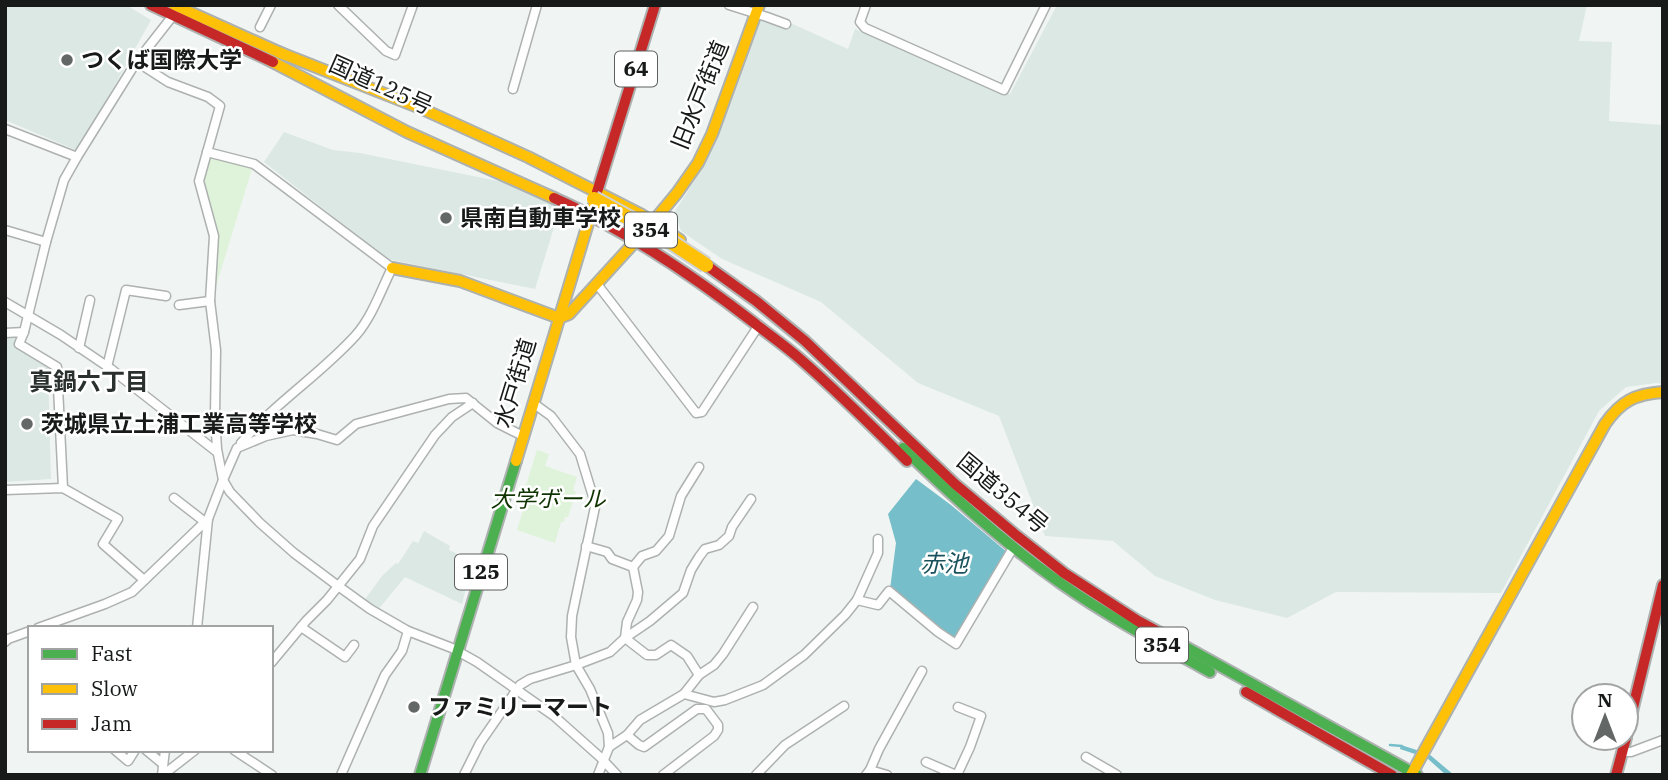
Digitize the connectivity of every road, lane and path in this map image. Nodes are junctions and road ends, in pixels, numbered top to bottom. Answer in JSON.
{"nodes":[{"id":1,"x":151,"y":5,"type":"edge"},
{"id":2,"x":271,"y":5,"type":"edge"},
{"id":3,"x":338,"y":5,"type":"edge"},
{"id":4,"x":413,"y":5,"type":"edge"},
{"id":5,"x":537,"y":5,"type":"edge"},
{"id":6,"x":655,"y":5,"type":"edge"},
{"id":7,"x":729,"y":5,"type":"edge"},
{"id":8,"x":866,"y":5,"type":"edge"},
{"id":9,"x":1046,"y":5,"type":"edge"},
{"id":10,"x":177,"y":9,"type":"edge"},
{"id":11,"x":758,"y":9,"type":"edge"},
{"id":12,"x":786,"y":24,"type":"dead end"},
{"id":13,"x":260,"y":27,"type":"dead end"},
{"id":14,"x":273,"y":56,"type":"junction"},
{"id":15,"x":137,"y":62,"type":"junction"},
{"id":16,"x":513,"y":89,"type":"dead end"},
{"id":17,"x":5,"y":129,"type":"edge"},
{"id":18,"x":207,"y":152,"type":"junction"},
{"id":19,"x":77,"y":157,"type":"junction"},
{"id":20,"x":593,"y":203,"type":"junction"},
{"id":21,"x":653,"y":222,"type":"junction"},
{"id":22,"x":5,"y":230,"type":"edge"},
{"id":23,"x":637,"y":240,"type":"junction"},
{"id":24,"x":46,"y":242,"type":"junction"},
{"id":25,"x":391,"y":268,"type":"junction"},
{"id":26,"x":570,"y":280,"type":"junction"},
{"id":27,"x":597,"y":284,"type":"junction"},
{"id":28,"x":166,"y":296,"type":"dead end"},
{"id":29,"x":586,"y":296,"type":"junction"},
{"id":30,"x":90,"y":300,"type":"dead end"},
{"id":31,"x":211,"y":301,"type":"junction"},
{"id":32,"x":5,"y":302,"type":"edge"},
{"id":33,"x":179,"y":305,"type":"dead end"},
{"id":34,"x":29,"y":317,"type":"junction"},
{"id":35,"x":559,"y":318,"type":"junction"},
{"id":36,"x":759,"y":325,"type":"junction"},
{"id":37,"x":24,"y":332,"type":"junction"},
{"id":38,"x":5,"y":333,"type":"edge"},
{"id":39,"x":79,"y":348,"type":"junction"},
{"id":40,"x":107,"y":367,"type":"junction"},
{"id":41,"x":1663,"y":392,"type":"edge"},
{"id":42,"x":473,"y":403,"type":"junction"},
{"id":43,"x":533,"y":403,"type":"junction"},
{"id":44,"x":523,"y":436,"type":"junction"},
{"id":45,"x":237,"y":448,"type":"junction"},
{"id":46,"x":217,"y":452,"type":"junction"},
{"id":47,"x":699,"y":467,"type":"dead end"},
{"id":48,"x":223,"y":480,"type":"junction"},
{"id":49,"x":63,"y":488,"type":"junction"},
{"id":50,"x":951,"y":488,"type":"junction"},
{"id":51,"x":5,"y":490,"type":"edge"},
{"id":52,"x":174,"y":498,"type":"dead end"},
{"id":53,"x":751,"y":499,"type":"dead end"},
{"id":54,"x":206,"y":520,"type":"junction"},
{"id":55,"x":878,"y":538,"type":"dead end"},
{"id":56,"x":586,"y":546,"type":"junction"},
{"id":57,"x":1013,"y":548,"type":"junction"},
{"id":58,"x":633,"y":566,"type":"junction"},
{"id":59,"x":145,"y":580,"type":"junction"},
{"id":60,"x":1663,"y":585,"type":"edge"},
{"id":61,"x":338,"y":586,"type":"junction"},
{"id":62,"x":857,"y":600,"type":"junction"},
{"id":63,"x":753,"y":607,"type":"dead end"},
{"id":64,"x":44,"y":626,"type":"edge"},
{"id":65,"x":197,"y":626,"type":"edge"},
{"id":66,"x":302,"y":627,"type":"junction"},
{"id":67,"x":408,"y":631,"type":"junction"},
{"id":68,"x":28,"y":632,"type":"edge"},
{"id":69,"x":625,"y":638,"type":"junction"},
{"id":70,"x":5,"y":642,"type":"edge"},
{"id":71,"x":354,"y":645,"type":"dead end"},
{"id":72,"x":458,"y":650,"type":"junction"},
{"id":73,"x":273,"y":661,"type":"edge"},
{"id":74,"x":576,"y":665,"type":"junction"},
{"id":75,"x":922,"y":671,"type":"dead end"},
{"id":76,"x":699,"y":675,"type":"junction"},
{"id":77,"x":1640,"y":682,"type":"edge"},
{"id":78,"x":516,"y":690,"type":"junction"},
{"id":79,"x":684,"y":694,"type":"junction"},
{"id":80,"x":844,"y":706,"type":"dead end"},
{"id":81,"x":958,"y":707,"type":"dead end"},
{"id":82,"x":627,"y":735,"type":"junction"},
{"id":83,"x":1663,"y":740,"type":"edge"},
{"id":84,"x":609,"y":747,"type":"junction"},
{"id":85,"x":1640,"y":749,"type":"edge"},
{"id":86,"x":117,"y":752,"type":"edge"},
{"id":87,"x":134,"y":752,"type":"edge"},
{"id":88,"x":148,"y":752,"type":"edge"},
{"id":89,"x":164,"y":752,"type":"edge"},
{"id":90,"x":192,"y":752,"type":"edge"},
{"id":91,"x":237,"y":752,"type":"edge"},
{"id":92,"x":1622,"y":752,"type":"edge"},
{"id":93,"x":1086,"y":757,"type":"dead end"},
{"id":94,"x":605,"y":761,"type":"junction"},
{"id":95,"x":926,"y":762,"type":"dead end"},
{"id":96,"x":164,"y":772,"type":"edge"},
{"id":97,"x":868,"y":772,"type":"edge"},
{"id":98,"x":1413,"y":774,"type":"edge"},
{"id":99,"x":272,"y":775,"type":"edge"},
{"id":100,"x":341,"y":775,"type":"edge"},
{"id":101,"x":420,"y":775,"type":"edge"},
{"id":102,"x":464,"y":775,"type":"edge"},
{"id":103,"x":598,"y":775,"type":"edge"},
{"id":104,"x":617,"y":775,"type":"edge"},
{"id":105,"x":663,"y":775,"type":"edge"},
{"id":106,"x":756,"y":775,"type":"edge"},
{"id":107,"x":887,"y":775,"type":"edge"},
{"id":108,"x":956,"y":775,"type":"edge"},
{"id":109,"x":1118,"y":775,"type":"edge"},
{"id":110,"x":1392,"y":775,"type":"edge"},
{"id":111,"x":1616,"y":775,"type":"edge"}],
"edges":[{"from":1,"to":10,"type":"main road","name":"国道125号"},
{"from":2,"to":13,"type":"street"},
{"from":3,"to":4,"type":"street"},
{"from":5,"to":16,"type":"street"},
{"from":6,"to":20,"type":"main road","name":"水戸街道","number":"64"},
{"from":7,"to":11,"type":"street"},
{"from":8,"to":9,"type":"street"},
{"from":10,"to":14,"type":"main road","name":"国道125号"},
{"from":10,"to":15,"type":"street"},
{"from":11,"to":12,"type":"street"},
{"from":11,"to":21,"type":"main road","name":"旧水戸街道"},
{"from":14,"to":20,"type":"main road","name":"国道125号"},
{"from":14,"to":20,"type":"main road"},
{"from":14,"to":20,"type":"main road"},
{"from":15,"to":18,"type":"street"},
{"from":15,"to":19,"type":"street"},
{"from":17,"to":19,"type":"street"},
{"from":18,"to":25,"type":"street"},
{"from":18,"to":31,"type":"street"},
{"from":19,"to":24,"type":"street"},
{"from":20,"to":21,"type":"main road"},
{"from":20,"to":23,"type":"main road"},
{"from":20,"to":26,"type":"main road","name":"水戸街道","number":"125"},
{"from":20,"to":50,"type":"main road","name":"国道354号","number":"354","bridge":true},
{"from":21,"to":23,"type":"main road","name":"旧水戸街道"},
{"from":21,"to":50,"type":"main road"},
{"from":22,"to":24,"type":"street"},
{"from":23,"to":27,"type":"main road","name":"旧水戸街道"},
{"from":23,"to":36,"type":"main road"},
{"from":24,"to":34,"type":"street"},
{"from":25,"to":35,"type":"main road"},
{"from":25,"to":45,"type":"street"},
{"from":26,"to":29,"type":"main road"},
{"from":26,"to":35,"type":"main road","name":"水戸街道","number":"125"},
{"from":27,"to":29,"type":"main road","name":"旧水戸街道"},
{"from":27,"to":36,"type":"street"},
{"from":28,"to":40,"type":"street"},
{"from":29,"to":35,"type":"main road","name":"旧水戸街道"},
{"from":30,"to":39,"type":"street"},
{"from":31,"to":33,"type":"street"},
{"from":31,"to":46,"type":"street"},
{"from":32,"to":34,"type":"street"},
{"from":34,"to":37,"type":"street"},
{"from":34,"to":39,"type":"street"},
{"from":35,"to":43,"type":"main road","name":"水戸街道","number":"125"},
{"from":36,"to":50,"type":"main road"},
{"from":37,"to":38,"type":"street"},
{"from":37,"to":49,"type":"street"},
{"from":39,"to":40,"type":"street"},
{"from":40,"to":46,"type":"street"},
{"from":41,"to":98,"type":"main road"},
{"from":42,"to":44,"type":"street"},
{"from":42,"to":45,"type":"street"},
{"from":42,"to":61,"type":"street"},
{"from":43,"to":44,"type":"main road","name":"水戸街道","number":"125"},
{"from":43,"to":56,"type":"street"},
{"from":44,"to":72,"type":"main road","name":"水戸街道","number":"125"},
{"from":45,"to":48,"type":"street"},
{"from":46,"to":48,"type":"street"},
{"from":47,"to":58,"type":"street"},
{"from":48,"to":54,"type":"street"},
{"from":48,"to":61,"type":"street"},
{"from":49,"to":51,"type":"street"},
{"from":49,"to":59,"type":"street"},
{"from":50,"to":57,"type":"main road","name":"国道354号","number":"354"},
{"from":50,"to":98,"type":"main road","name":"国道354号","number":"354"},
{"from":52,"to":54,"type":"street"},
{"from":53,"to":69,"type":"street"},
{"from":54,"to":59,"type":"street"},
{"from":54,"to":65,"type":"street"},
{"from":55,"to":62,"type":"street"},
{"from":56,"to":58,"type":"street"},
{"from":56,"to":74,"type":"street"},
{"from":57,"to":62,"type":"street"},
{"from":57,"to":110,"type":"main road","name":"国道354号","number":"354"},
{"from":58,"to":69,"type":"street"},
{"from":59,"to":64,"type":"street"},
{"from":60,"to":77,"type":"main road"},
{"from":61,"to":66,"type":"street"},
{"from":61,"to":67,"type":"street"},
{"from":62,"to":79,"type":"street"},
{"from":63,"to":76,"type":"street"},
{"from":66,"to":71,"type":"street"},
{"from":66,"to":73,"type":"street"},
{"from":67,"to":72,"type":"street"},
{"from":67,"to":100,"type":"street"},
{"from":68,"to":70,"type":"street"},
{"from":69,"to":74,"type":"street"},
{"from":69,"to":76,"type":"street"},
{"from":72,"to":78,"type":"street"},
{"from":72,"to":101,"type":"main road","name":"水戸街道","number":"125"},
{"from":74,"to":78,"type":"street"},
{"from":74,"to":84,"type":"street"},
{"from":75,"to":97,"type":"street"},
{"from":76,"to":79,"type":"street"},
{"from":78,"to":94,"type":"street"},
{"from":78,"to":102,"type":"street"},
{"from":79,"to":82,"type":"street"},
{"from":80,"to":106,"type":"street"},
{"from":81,"to":108,"type":"street"},
{"from":82,"to":84,"type":"street"},
{"from":82,"to":105,"type":"street"},
{"from":83,"to":85,"type":"street"},
{"from":84,"to":94,"type":"street"},
{"from":86,"to":87,"type":"street"},
{"from":88,"to":96,"type":"street"},
{"from":89,"to":96,"type":"street"},
{"from":90,"to":96,"type":"street"},
{"from":91,"to":99,"type":"street"},
{"from":92,"to":111,"type":"main road"},
{"from":93,"to":109,"type":"street"},
{"from":94,"to":103,"type":"street"},
{"from":94,"to":104,"type":"street"},
{"from":95,"to":108,"type":"street"},
{"from":97,"to":107,"type":"street"}]}
